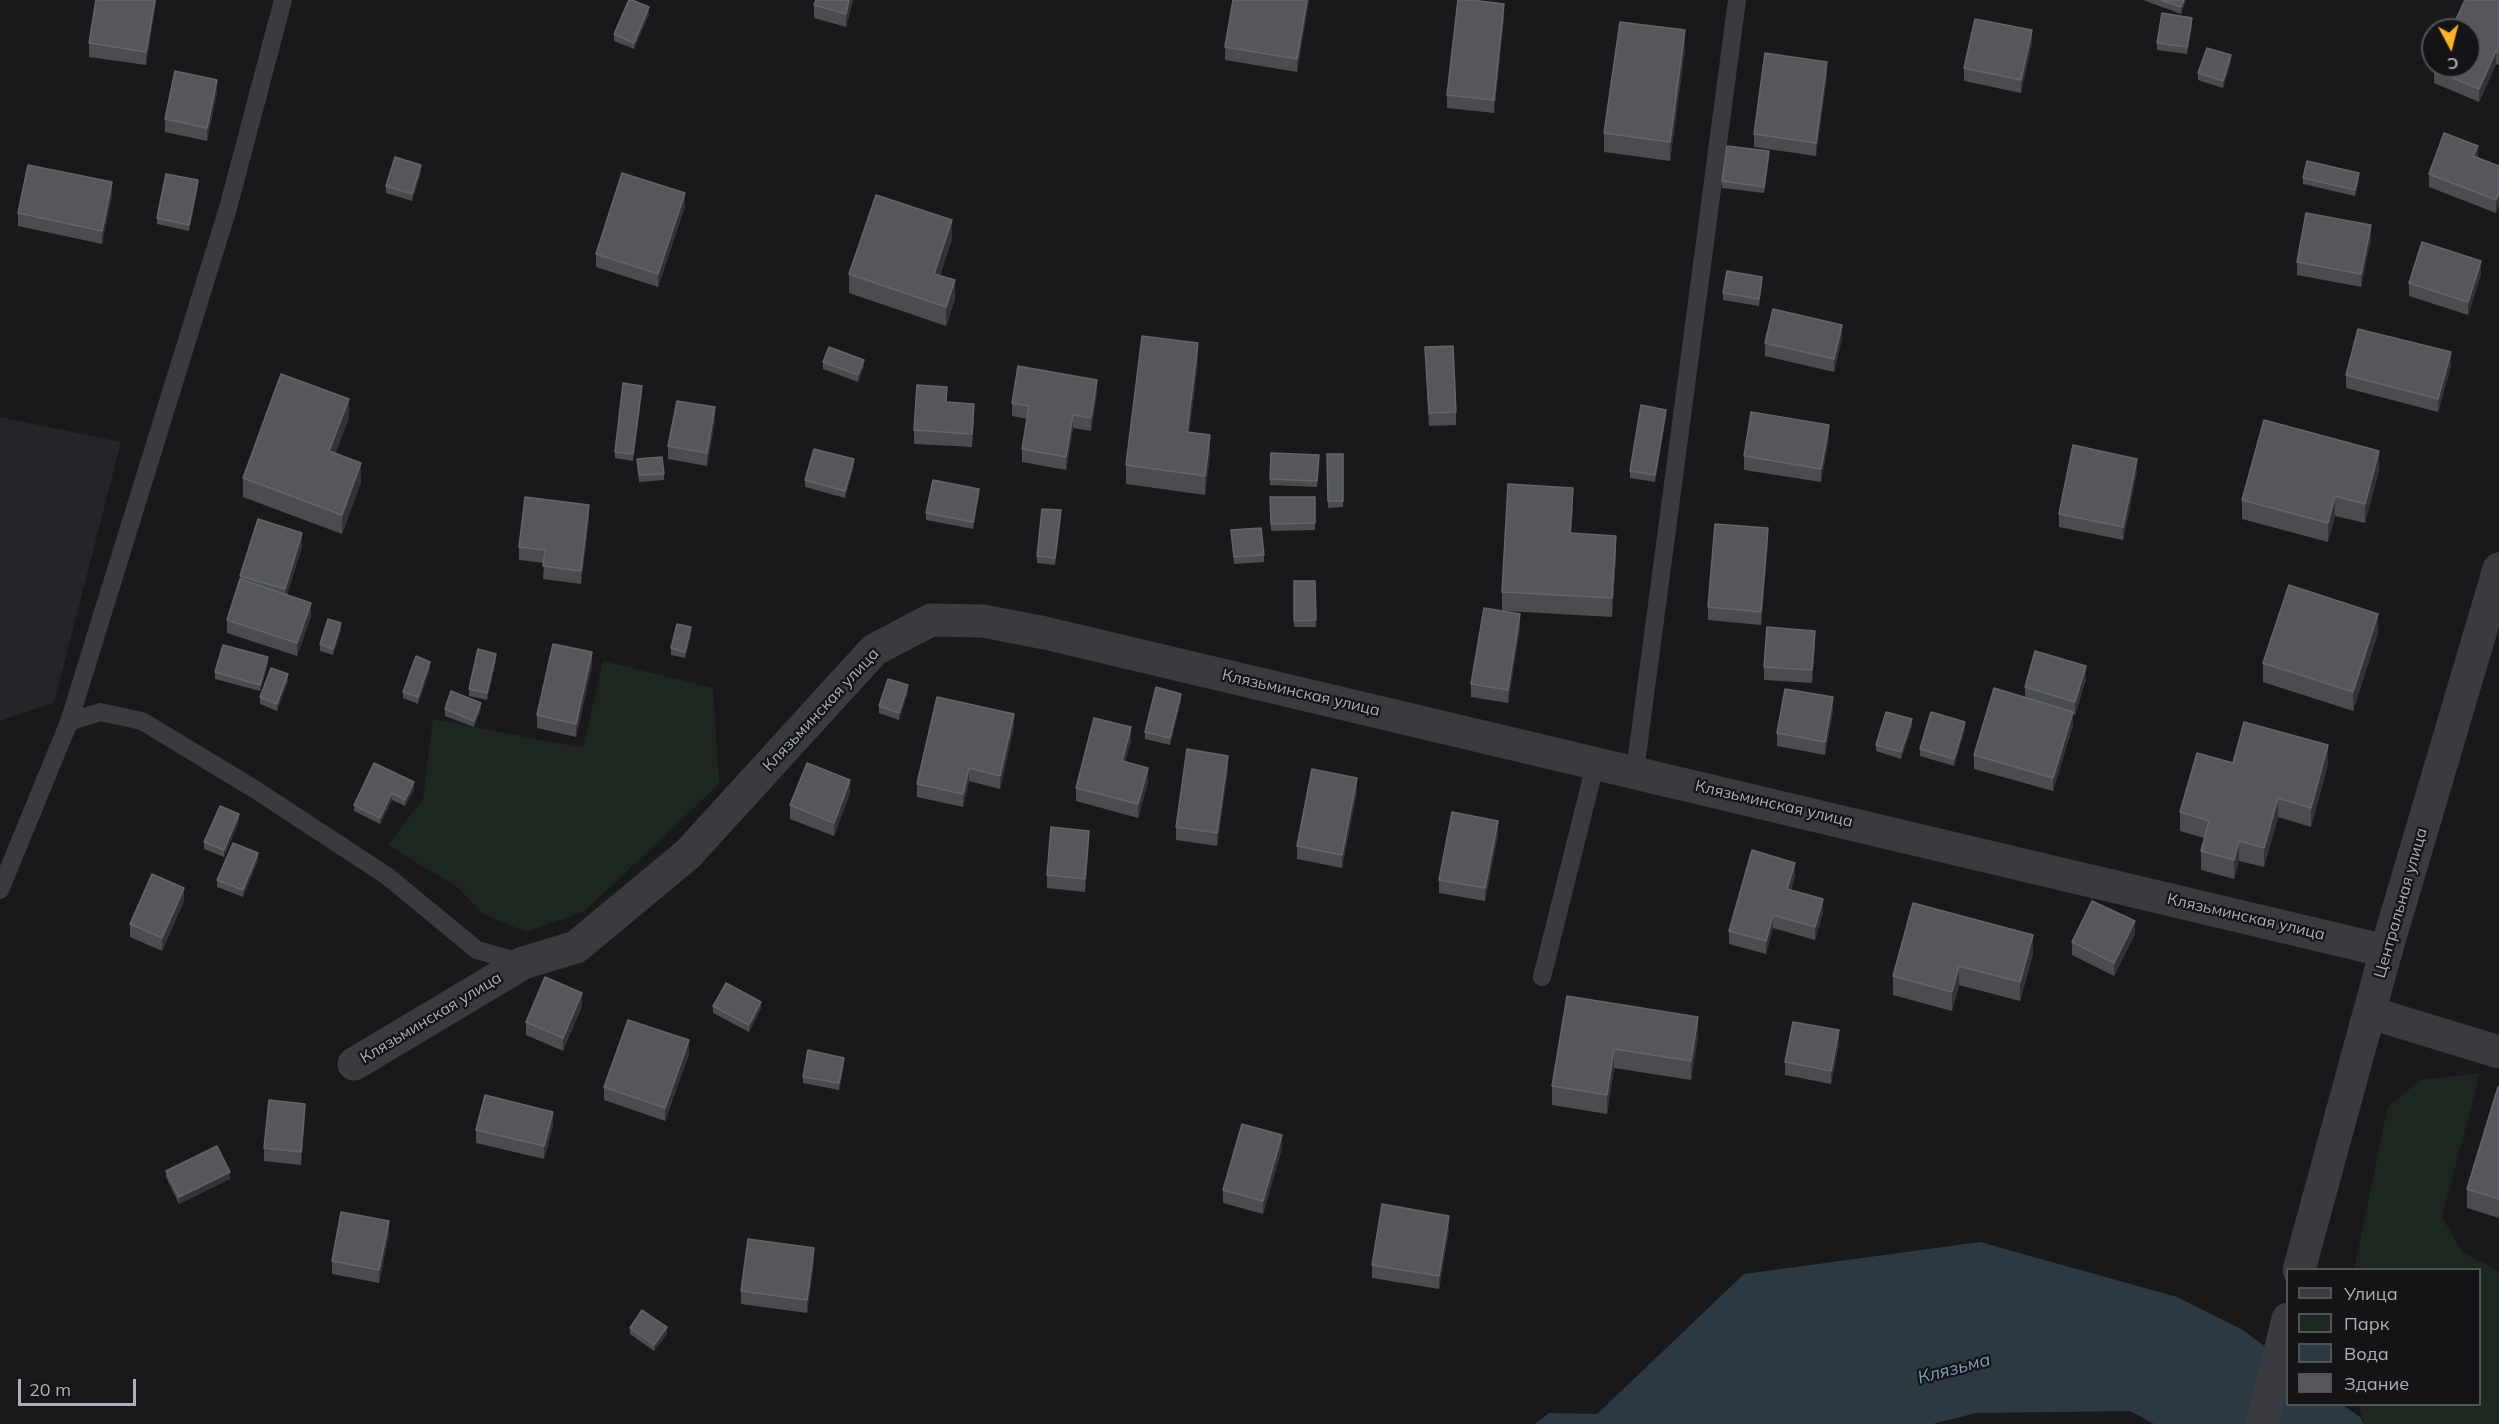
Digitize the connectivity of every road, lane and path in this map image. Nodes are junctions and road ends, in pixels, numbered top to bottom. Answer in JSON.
{"nodes":[{"id":1,"x":283,"y":0,"type":"edge"},
{"id":2,"x":1737,"y":0,"type":"edge"},
{"id":3,"x":2499,"y":569,"type":"edge"},
{"id":4,"x":69,"y":722,"type":"junction"},
{"id":5,"x":1596,"y":761,"type":"junction"},
{"id":6,"x":1635,"y":771,"type":"junction"},
{"id":7,"x":0,"y":890,"type":"edge"},
{"id":8,"x":2386,"y":951,"type":"junction"},
{"id":9,"x":523,"y":963,"type":"junction"},
{"id":10,"x":1542,"y":977,"type":"dead end"},
{"id":11,"x":2371,"y":1013,"type":"junction"},
{"id":12,"x":2499,"y":1052,"type":"edge"},
{"id":13,"x":354,"y":1064,"type":"dead end"},
{"id":14,"x":2303,"y":1254,"type":"edge"},
{"id":15,"x":2286,"y":1326,"type":"edge"},
{"id":16,"x":2262,"y":1424,"type":"edge"}],
"edges":[{"from":1,"to":4,"type":"lane"},
{"from":2,"to":6,"type":"lane"},
{"from":3,"to":8,"type":"street","name":"Центральная улица"},
{"from":4,"to":7,"type":"lane"},
{"from":4,"to":9,"type":"lane"},
{"from":5,"to":6,"type":"street","name":"Клязьминская улица"},
{"from":5,"to":9,"type":"street","name":"Клязьминская улица"},
{"from":5,"to":10,"type":"lane"},
{"from":6,"to":8,"type":"street","name":"Клязьминская улица"},
{"from":8,"to":11,"type":"street","name":"Центральная улица"},
{"from":9,"to":13,"type":"street","name":"Клязьминская улица"},
{"from":11,"to":12,"type":"street"},
{"from":11,"to":14,"type":"street","name":"Центральная улица"},
{"from":15,"to":16,"type":"street"}]}
